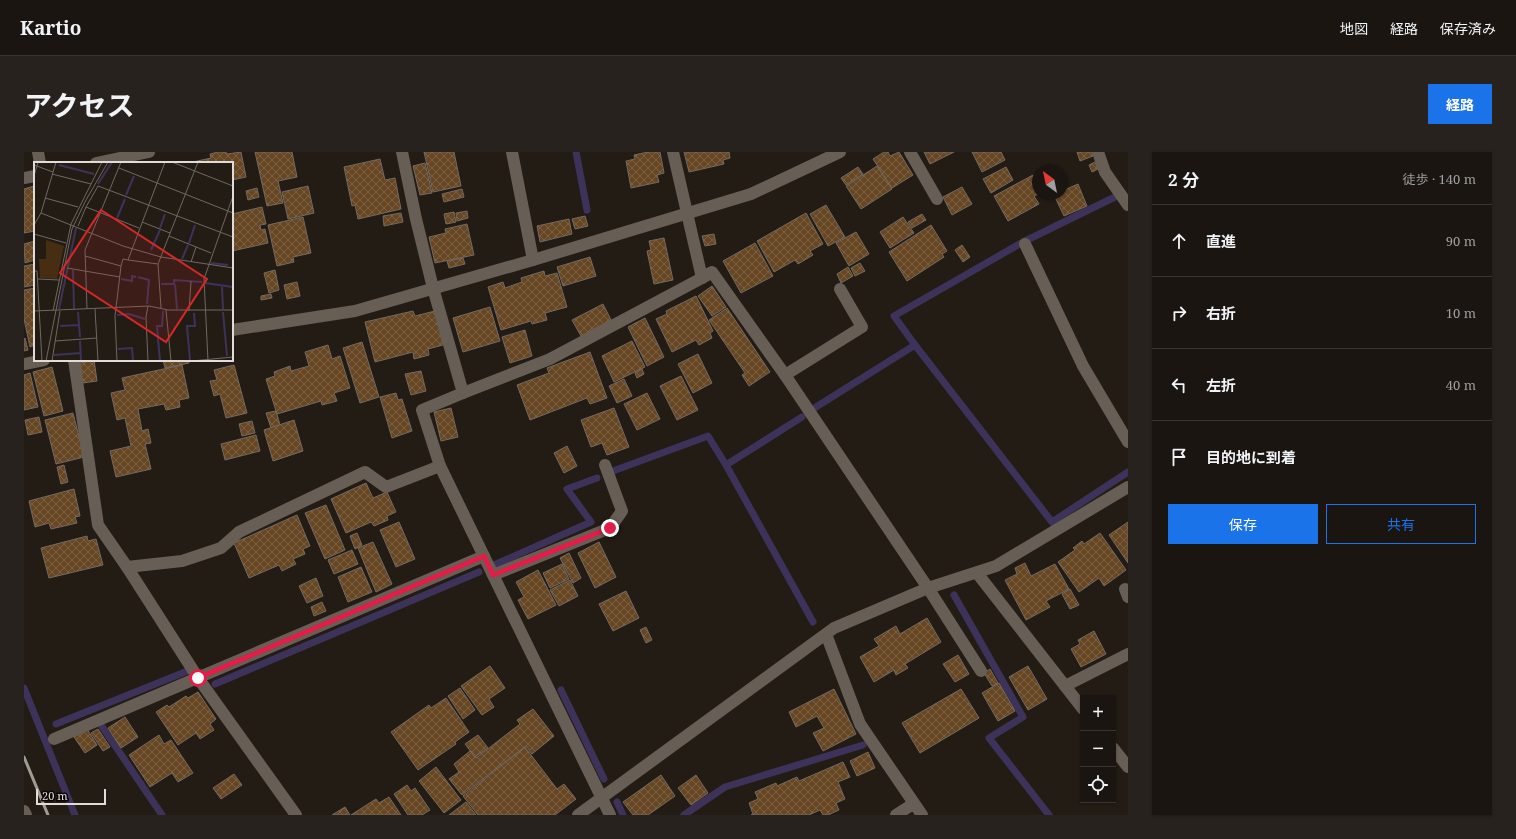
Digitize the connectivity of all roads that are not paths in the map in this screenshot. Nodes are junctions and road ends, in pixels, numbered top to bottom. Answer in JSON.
{"nodes":[{"id":1,"x":38,"y":152,"type":"edge"},
{"id":2,"x":149,"y":152,"type":"edge"},
{"id":3,"x":402,"y":152,"type":"edge"},
{"id":4,"x":512,"y":152,"type":"edge"},
{"id":5,"x":673,"y":152,"type":"edge"},
{"id":6,"x":840,"y":152,"type":"edge"},
{"id":7,"x":910,"y":152,"type":"edge"},
{"id":8,"x":1098,"y":152,"type":"edge"},
{"id":9,"x":40,"y":162,"type":"edge"},
{"id":10,"x":101,"y":162,"type":"edge"},
{"id":11,"x":34,"y":176,"type":"edge"},
{"id":12,"x":24,"y":178,"type":"edge"},
{"id":13,"x":937,"y":199,"type":"dead end"},
{"id":14,"x":1128,"y":205,"type":"edge"},
{"id":15,"x":688,"y":214,"type":"junction"},
{"id":16,"x":1025,"y":244,"type":"dead end"},
{"id":17,"x":533,"y":260,"type":"junction"},
{"id":18,"x":702,"y":278,"type":"junction"},
{"id":19,"x":433,"y":288,"type":"junction"},
{"id":20,"x":840,"y":289,"type":"dead end"},
{"id":21,"x":233,"y":330,"type":"edge"},
{"id":22,"x":39,"y":361,"type":"edge"},
{"id":23,"x":74,"y":361,"type":"edge"},
{"id":24,"x":24,"y":364,"type":"edge"},
{"id":25,"x":785,"y":375,"type":"junction"},
{"id":26,"x":463,"y":393,"type":"junction"},
{"id":27,"x":1128,"y":442,"type":"edge"},
{"id":28,"x":605,"y":465,"type":"dead end"},
{"id":29,"x":440,"y":466,"type":"junction"},
{"id":30,"x":1128,"y":487,"type":"edge"},
{"id":31,"x":484,"y":556,"type":"junction"},
{"id":32,"x":127,"y":566,"type":"junction"},
{"id":33,"x":977,"y":573,"type":"junction"},
{"id":34,"x":493,"y":575,"type":"junction"},
{"id":35,"x":928,"y":588,"type":"junction"},
{"id":36,"x":826,"y":634,"type":"junction"},
{"id":37,"x":1128,"y":654,"type":"edge"},
{"id":38,"x":981,"y":671,"type":"dead end"},
{"id":39,"x":198,"y":678,"type":"junction"},
{"id":40,"x":1064,"y":686,"type":"junction"},
{"id":41,"x":1080,"y":705,"type":"edge"},
{"id":42,"x":54,"y":739,"type":"dead end"},
{"id":43,"x":1116,"y":752,"type":"edge"},
{"id":44,"x":1128,"y":767,"type":"edge"},
{"id":45,"x":602,"y":797,"type":"junction"},
{"id":46,"x":913,"y":804,"type":"junction"},
{"id":47,"x":24,"y":811,"type":"edge"},
{"id":48,"x":26,"y":815,"type":"edge"},
{"id":49,"x":296,"y":815,"type":"edge"},
{"id":50,"x":578,"y":815,"type":"edge"},
{"id":51,"x":610,"y":815,"type":"edge"},
{"id":52,"x":896,"y":815,"type":"edge"},
{"id":53,"x":922,"y":815,"type":"edge"}],
"edges":[{"from":1,"to":9,"type":"street"},
{"from":2,"to":10,"type":"street"},
{"from":3,"to":19,"type":"street"},
{"from":4,"to":17,"type":"street"},
{"from":5,"to":15,"type":"street"},
{"from":6,"to":15,"type":"street"},
{"from":7,"to":13,"type":"street"},
{"from":8,"to":14,"type":"street"},
{"from":11,"to":12,"type":"street"},
{"from":15,"to":17,"type":"street"},
{"from":15,"to":18,"type":"street"},
{"from":16,"to":27,"type":"street"},
{"from":17,"to":19,"type":"street"},
{"from":18,"to":25,"type":"street"},
{"from":18,"to":26,"type":"street"},
{"from":19,"to":21,"type":"street"},
{"from":19,"to":26,"type":"street"},
{"from":20,"to":25,"type":"street"},
{"from":22,"to":24,"type":"street"},
{"from":23,"to":32,"type":"street"},
{"from":25,"to":35,"type":"street"},
{"from":26,"to":29,"type":"street"},
{"from":28,"to":34,"type":"street"},
{"from":29,"to":31,"type":"street"},
{"from":29,"to":32,"type":"street"},
{"from":30,"to":33,"type":"street"},
{"from":31,"to":34,"type":"street"},
{"from":31,"to":39,"type":"street"},
{"from":32,"to":39,"type":"street"},
{"from":33,"to":35,"type":"street"},
{"from":33,"to":40,"type":"street"},
{"from":34,"to":45,"type":"street"},
{"from":35,"to":36,"type":"street"},
{"from":35,"to":38,"type":"street"},
{"from":36,"to":45,"type":"street"},
{"from":36,"to":46,"type":"street"},
{"from":37,"to":40,"type":"street"},
{"from":39,"to":42,"type":"street"},
{"from":39,"to":49,"type":"street"},
{"from":40,"to":41,"type":"street"},
{"from":43,"to":44,"type":"street"},
{"from":45,"to":50,"type":"street"},
{"from":45,"to":51,"type":"street"},
{"from":46,"to":52,"type":"street"},
{"from":46,"to":53,"type":"street"},
{"from":47,"to":48,"type":"street"}]}
